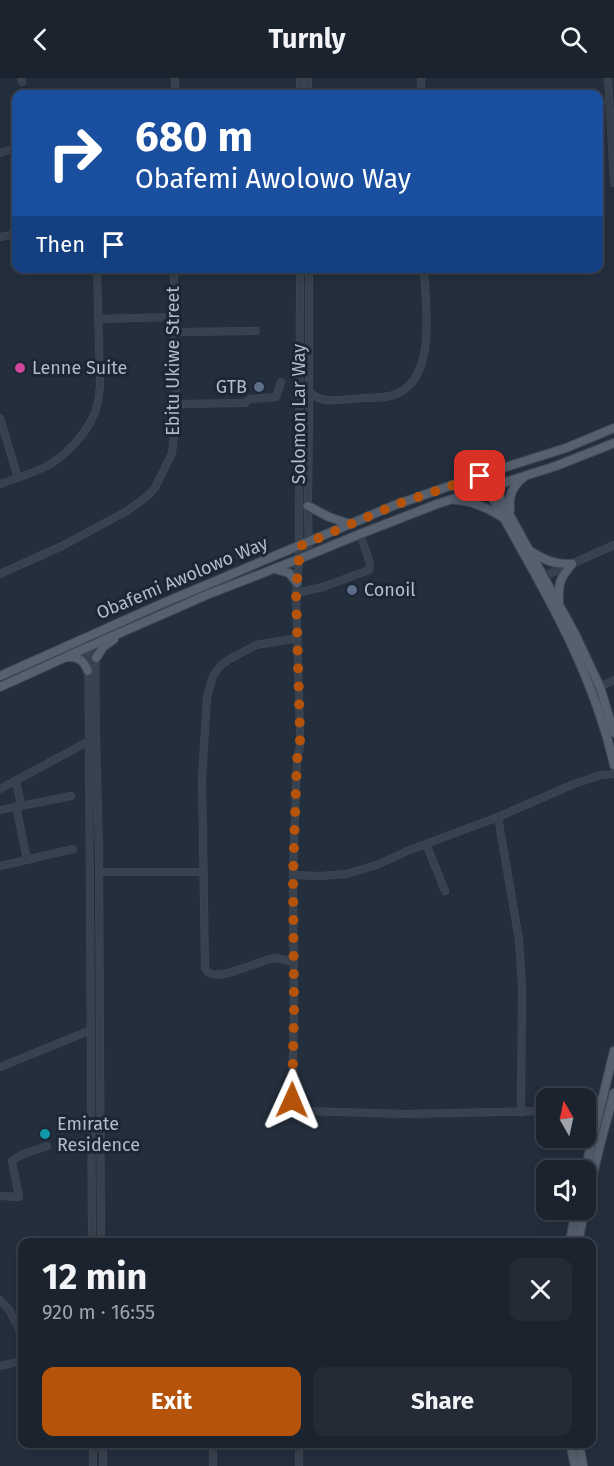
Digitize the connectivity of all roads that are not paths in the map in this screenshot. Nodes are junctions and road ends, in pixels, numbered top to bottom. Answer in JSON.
{"nodes":[{"id":1,"x":608,"y":78,"type":"edge"},
{"id":2,"x":614,"y":183,"type":"edge"},
{"id":3,"x":97,"y":273,"type":"edge"},
{"id":4,"x":174,"y":273,"type":"edge"},
{"id":5,"x":300,"y":273,"type":"edge"},
{"id":6,"x":309,"y":273,"type":"edge"},
{"id":7,"x":424,"y":273,"type":"edge"},
{"id":8,"x":174,"y":317,"type":"junction"},
{"id":9,"x":98,"y":319,"type":"junction"},
{"id":10,"x":256,"y":331,"type":"dead end"},
{"id":11,"x":174,"y":332,"type":"junction"},
{"id":12,"x":281,"y":382,"type":"dead end"},
{"id":13,"x":309,"y":392,"type":"junction"},
{"id":14,"x":323,"y":399,"type":"junction"},
{"id":15,"x":175,"y":404,"type":"junction"},
{"id":16,"x":309,"y":414,"type":"junction"},
{"id":17,"x":0,"y":418,"type":"edge"},
{"id":18,"x":614,"y":428,"type":"edge"},
{"id":19,"x":614,"y":443,"type":"edge"},
{"id":20,"x":484,"y":474,"type":"junction"},
{"id":21,"x":526,"y":476,"type":"junction"},
{"id":22,"x":18,"y":478,"type":"junction"},
{"id":23,"x":0,"y":484,"type":"edge"},
{"id":24,"x":490,"y":486,"type":"junction"},
{"id":25,"x":450,"y":500,"type":"junction"},
{"id":26,"x":308,"y":506,"type":"junction"},
{"id":27,"x":508,"y":518,"type":"junction"},
{"id":28,"x":350,"y":524,"type":"junction"},
{"id":29,"x":360,"y":534,"type":"junction"},
{"id":30,"x":308,"y":542,"type":"junction"},
{"id":31,"x":614,"y":545,"type":"edge"},
{"id":32,"x":298,"y":547,"type":"junction"},
{"id":33,"x":530,"y":551,"type":"junction"},
{"id":34,"x":309,"y":555,"type":"junction"},
{"id":35,"x":299,"y":559,"type":"junction"},
{"id":36,"x":572,"y":564,"type":"junction"},
{"id":37,"x":275,"y":568,"type":"junction"},
{"id":38,"x":0,"y":574,"type":"edge"},
{"id":39,"x":541,"y":578,"type":"junction"},
{"id":40,"x":297,"y":583,"type":"junction"},
{"id":41,"x":296,"y":593,"type":"junction"},
{"id":42,"x":560,"y":606,"type":"junction"},
{"id":43,"x":127,"y":630,"type":"junction"},
{"id":44,"x":92,"y":634,"type":"junction"},
{"id":45,"x":298,"y":638,"type":"junction"},
{"id":46,"x":92,"y":645,"type":"junction"},
{"id":47,"x":64,"y":658,"type":"junction"},
{"id":48,"x":96,"y":658,"type":"junction"},
{"id":49,"x":88,"y":671,"type":"junction"},
{"id":50,"x":0,"y":676,"type":"edge"},
{"id":51,"x":614,"y":680,"type":"edge"},
{"id":52,"x":0,"y":687,"type":"edge"},
{"id":53,"x":600,"y":687,"type":"junction"},
{"id":54,"x":614,"y":733,"type":"edge"},
{"id":55,"x":93,"y":739,"type":"junction"},
{"id":56,"x":614,"y":765,"type":"edge"},
{"id":57,"x":614,"y":774,"type":"edge"},
{"id":58,"x":16,"y":781,"type":"junction"},
{"id":59,"x":0,"y":789,"type":"edge"},
{"id":60,"x":71,"y":796,"type":"dead end"},
{"id":61,"x":19,"y":806,"type":"junction"},
{"id":62,"x":0,"y":810,"type":"edge"},
{"id":63,"x":498,"y":817,"type":"junction"},
{"id":64,"x":426,"y":844,"type":"junction"},
{"id":65,"x":73,"y":849,"type":"dead end"},
{"id":66,"x":27,"y":860,"type":"junction"},
{"id":67,"x":0,"y":866,"type":"edge"},
{"id":68,"x":99,"y":872,"type":"junction"},
{"id":69,"x":204,"y":872,"type":"junction"},
{"id":70,"x":293,"y":875,"type":"junction"},
{"id":71,"x":445,"y":891,"type":"dead end"},
{"id":72,"x":294,"y":962,"type":"junction"},
{"id":73,"x":91,"y":1030,"type":"junction"},
{"id":74,"x":614,"y":1051,"type":"edge"},
{"id":75,"x":0,"y":1067,"type":"edge"},
{"id":76,"x":614,"y":1092,"type":"edge"},
{"id":77,"x":599,"y":1110,"type":"joint"},
{"id":78,"x":536,"y":1111,"type":"edge"},
{"id":79,"x":521,"y":1112,"type":"junction"},
{"id":80,"x":47,"y":1146,"type":"dead end"},
{"id":81,"x":587,"y":1160,"type":"edge"},
{"id":82,"x":596,"y":1164,"type":"edge"},
{"id":83,"x":0,"y":1196,"type":"edge"},
{"id":84,"x":574,"y":1220,"type":"edge"},
{"id":85,"x":583,"y":1220,"type":"edge"},
{"id":86,"x":92,"y":1238,"type":"edge"},
{"id":87,"x":101,"y":1238,"type":"edge"},
{"id":88,"x":571,"y":1238,"type":"edge"},
{"id":89,"x":579,"y":1238,"type":"edge"},
{"id":90,"x":0,"y":1300,"type":"edge"},
{"id":91,"x":18,"y":1328,"type":"edge"},
{"id":92,"x":18,"y":1362,"type":"edge"},
{"id":93,"x":0,"y":1366,"type":"edge"},
{"id":94,"x":93,"y":1448,"type":"edge"},
{"id":95,"x":103,"y":1448,"type":"edge"},
{"id":96,"x":213,"y":1448,"type":"edge"},
{"id":97,"x":299,"y":1448,"type":"edge"},
{"id":98,"x":571,"y":1448,"type":"edge"},
{"id":99,"x":580,"y":1448,"type":"edge"},
{"id":100,"x":93,"y":1466,"type":"edge"},
{"id":101,"x":103,"y":1466,"type":"edge"},
{"id":102,"x":213,"y":1466,"type":"edge"},
{"id":103,"x":299,"y":1466,"type":"edge"},
{"id":104,"x":575,"y":1466,"type":"edge"},
{"id":105,"x":584,"y":1466,"type":"edge"}],
"edges":[{"from":1,"to":2,"type":"street"},
{"from":3,"to":9,"type":"street"},
{"from":4,"to":8,"type":"street","name":"Ebitu Ukiwe Street"},
{"from":5,"to":32,"type":"street","name":"Solomon Lar Way"},
{"from":6,"to":13,"type":"street","name":"Solomon Lar Way"},
{"from":7,"to":14,"type":"street"},
{"from":8,"to":9,"type":"street"},
{"from":8,"to":11,"type":"street","name":"Ebitu Ukiwe Street"},
{"from":9,"to":22,"type":"street"},
{"from":10,"to":11,"type":"street"},
{"from":11,"to":15,"type":"street","name":"Ebitu Ukiwe Street"},
{"from":12,"to":15,"type":"street"},
{"from":13,"to":14,"type":"street"},
{"from":13,"to":16,"type":"street","name":"Solomon Lar Way"},
{"from":14,"to":16,"type":"street"},
{"from":15,"to":38,"type":"street","name":"Ebitu Ukiwe Street"},
{"from":16,"to":26,"type":"street","name":"Solomon Lar Way"},
{"from":17,"to":22,"type":"street"},
{"from":18,"to":20,"type":"main road","name":"Obafemi Awolowo Way"},
{"from":19,"to":21,"type":"main road","name":"Obafemi Awolowo Way"},
{"from":20,"to":24,"type":"main road"},
{"from":20,"to":28,"type":"main road","name":"Obafemi Awolowo Way"},
{"from":21,"to":24,"type":"main road","name":"Obafemi Awolowo Way"},
{"from":21,"to":27,"type":"main road"},
{"from":22,"to":23,"type":"street"},
{"from":24,"to":25,"type":"main road","name":"Obafemi Awolowo Way"},
{"from":24,"to":27,"type":"main road"},
{"from":25,"to":27,"type":"main road"},
{"from":25,"to":29,"type":"main road","name":"Obafemi Awolowo Way"},
{"from":26,"to":28,"type":"main road"},
{"from":26,"to":30,"type":"street","name":"Solomon Lar Way"},
{"from":27,"to":33,"type":"main road"},
{"from":27,"to":39,"type":"main road"},
{"from":28,"to":30,"type":"main road","name":"Obafemi Awolowo Way"},
{"from":29,"to":34,"type":"main road","name":"Obafemi Awolowo Way"},
{"from":29,"to":41,"type":"street"},
{"from":30,"to":32,"type":"main road","name":"Obafemi Awolowo Way"},
{"from":30,"to":34,"type":"street","name":"Solomon Lar Way"},
{"from":31,"to":36,"type":"street"},
{"from":32,"to":35,"type":"street","name":"Solomon Lar Way"},
{"from":32,"to":44,"type":"main road","name":"Obafemi Awolowo Way"},
{"from":33,"to":36,"type":"main road"},
{"from":33,"to":39,"type":"main road"},
{"from":34,"to":35,"type":"main road","name":"Obafemi Awolowo Way"},
{"from":35,"to":37,"type":"main road","name":"Obafemi Awolowo Way"},
{"from":35,"to":40,"type":"street","name":"Solomon Lar Way"},
{"from":36,"to":39,"type":"street"},
{"from":36,"to":42,"type":"main road"},
{"from":37,"to":40,"type":"main road"},
{"from":37,"to":43,"type":"main road","name":"Obafemi Awolowo Way"},
{"from":39,"to":42,"type":"main road"},
{"from":39,"to":56,"type":"main road"},
{"from":40,"to":41,"type":"street","name":"Solomon Lar Way"},
{"from":41,"to":45,"type":"street","name":"Solomon Lar Way"},
{"from":42,"to":53,"type":"main road"},
{"from":43,"to":46,"type":"main road","name":"Obafemi Awolowo Way"},
{"from":43,"to":48,"type":"main road"},
{"from":44,"to":46,"type":"street"},
{"from":44,"to":50,"type":"main road","name":"Obafemi Awolowo Way"},
{"from":45,"to":69,"type":"street"},
{"from":45,"to":70,"type":"street","name":"Solomon Lar Way"},
{"from":46,"to":47,"type":"main road","name":"Obafemi Awolowo Way"},
{"from":46,"to":48,"type":"street"},
{"from":46,"to":49,"type":"street"},
{"from":47,"to":49,"type":"main road"},
{"from":47,"to":52,"type":"main road","name":"Obafemi Awolowo Way"},
{"from":48,"to":55,"type":"street"},
{"from":49,"to":55,"type":"street"},
{"from":51,"to":53,"type":"street"},
{"from":53,"to":54,"type":"main road"},
{"from":55,"to":58,"type":"street"},
{"from":55,"to":68,"type":"street"},
{"from":55,"to":73,"type":"street"},
{"from":57,"to":63,"type":"street"},
{"from":58,"to":59,"type":"street"},
{"from":58,"to":61,"type":"street"},
{"from":60,"to":61,"type":"street"},
{"from":61,"to":62,"type":"street"},
{"from":61,"to":66,"type":"street"},
{"from":63,"to":64,"type":"street"},
{"from":63,"to":79,"type":"street"},
{"from":64,"to":70,"type":"street"},
{"from":64,"to":71,"type":"street"},
{"from":65,"to":66,"type":"street"},
{"from":66,"to":67,"type":"street"},
{"from":68,"to":69,"type":"street"},
{"from":68,"to":87,"type":"street"},
{"from":69,"to":72,"type":"street"},
{"from":70,"to":72,"type":"street","name":"Solomon Lar Way"},
{"from":72,"to":79,"type":"street","name":"Solomon Lar Way"},
{"from":73,"to":75,"type":"street"},
{"from":73,"to":86,"type":"street"},
{"from":74,"to":77,"type":"main road"},
{"from":76,"to":82,"type":"main road"},
{"from":77,"to":81,"type":"main road"},
{"from":78,"to":79,"type":"street","name":"Solomon Lar Way"},
{"from":80,"to":83,"type":"street"},
{"from":84,"to":88,"type":"main road"},
{"from":85,"to":89,"type":"main road"},
{"from":90,"to":91,"type":"street"},
{"from":92,"to":93,"type":"street"},
{"from":94,"to":100,"type":"street"},
{"from":95,"to":101,"type":"street"},
{"from":96,"to":102,"type":"street"},
{"from":97,"to":103,"type":"street"},
{"from":98,"to":104,"type":"main road"},
{"from":99,"to":105,"type":"main road"}]}
